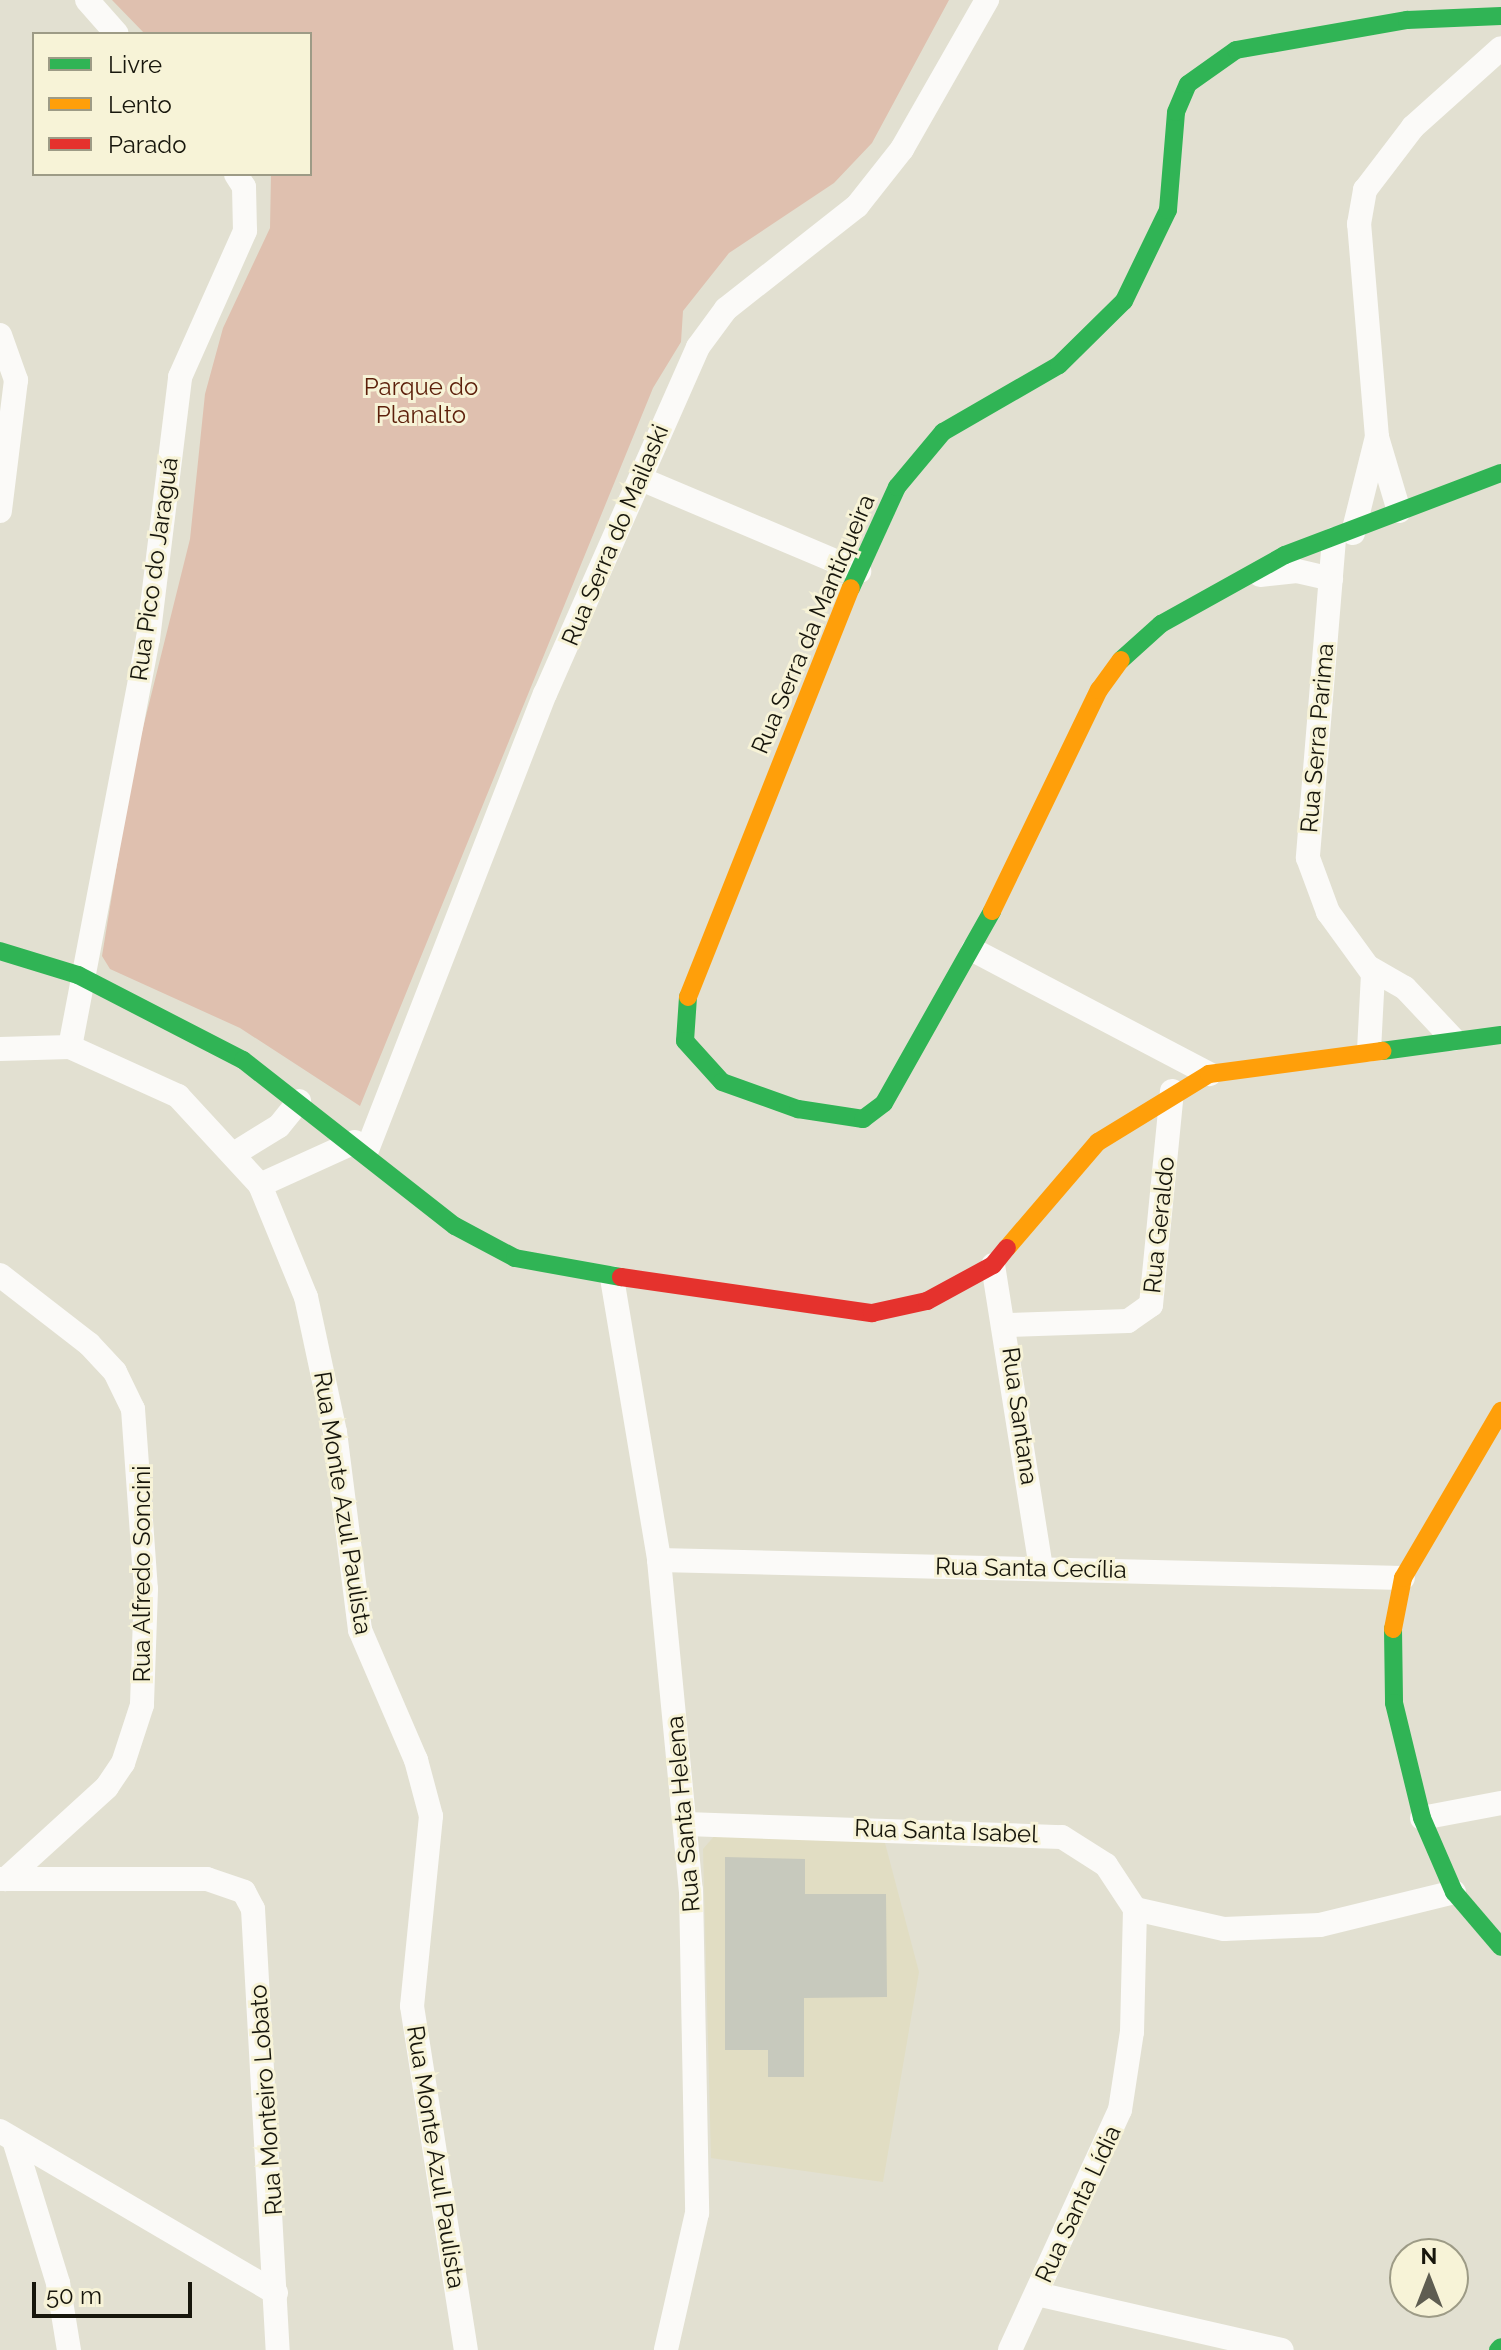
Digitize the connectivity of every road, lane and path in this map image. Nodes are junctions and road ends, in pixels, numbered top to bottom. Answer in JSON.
{"nodes":[{"id":1,"x":87,"y":0,"type":"edge"},
{"id":2,"x":987,"y":0,"type":"edge"},
{"id":3,"x":1501,"y":16,"type":"edge"},
{"id":4,"x":115,"y":32,"type":"edge"},
{"id":5,"x":1501,"y":48,"type":"edge"},
{"id":6,"x":237,"y":176,"type":"edge"},
{"id":7,"x":0,"y":335,"type":"edge"},
{"id":8,"x":8,"y":387,"type":"edge"},
{"id":9,"x":1377,"y":437,"type":"junction"},
{"id":10,"x":1501,"y":473,"type":"edge"},
{"id":11,"x":641,"y":479,"type":"junction"},
{"id":12,"x":0,"y":511,"type":"edge"},
{"id":13,"x":1399,"y":511,"type":"junction"},
{"id":14,"x":1344,"y":536,"type":"junction"},
{"id":15,"x":859,"y":571,"type":"junction"},
{"id":16,"x":1260,"y":575,"type":"junction"},
{"id":17,"x":1331,"y":579,"type":"junction"},
{"id":18,"x":973,"y":950,"type":"junction"},
{"id":19,"x":0,"y":951,"type":"edge"},
{"id":20,"x":1370,"y":968,"type":"junction"},
{"id":21,"x":78,"y":975,"type":"junction"},
{"id":22,"x":1501,"y":1035,"type":"edge"},
{"id":23,"x":1453,"y":1039,"type":"junction"},
{"id":24,"x":70,"y":1047,"type":"junction"},
{"id":25,"x":0,"y":1049,"type":"edge"},
{"id":26,"x":1369,"y":1050,"type":"junction"},
{"id":27,"x":1209,"y":1074,"type":"junction"},
{"id":28,"x":1172,"y":1091,"type":"junction"},
{"id":29,"x":299,"y":1101,"type":"junction"},
{"id":30,"x":361,"y":1146,"type":"junction"},
{"id":31,"x":237,"y":1152,"type":"junction"},
{"id":32,"x":260,"y":1185,"type":"junction"},
{"id":33,"x":993,"y":1265,"type":"junction"},
{"id":34,"x":0,"y":1275,"type":"edge"},
{"id":35,"x":612,"y":1278,"type":"junction"},
{"id":36,"x":1007,"y":1325,"type":"junction"},
{"id":37,"x":1501,"y":1411,"type":"edge"},
{"id":38,"x":659,"y":1560,"type":"junction"},
{"id":39,"x":1041,"y":1567,"type":"junction"},
{"id":40,"x":1403,"y":1578,"type":"junction"},
{"id":41,"x":1501,"y":1803,"type":"edge"},
{"id":42,"x":1422,"y":1818,"type":"junction"},
{"id":43,"x":686,"y":1824,"type":"junction"},
{"id":44,"x":3,"y":1879,"type":"edge"},
{"id":45,"x":1454,"y":1892,"type":"junction"},
{"id":46,"x":1135,"y":1909,"type":"junction"},
{"id":47,"x":1501,"y":1947,"type":"edge"},
{"id":48,"x":7,"y":2135,"type":"edge"},
{"id":49,"x":276,"y":2293,"type":"junction"},
{"id":50,"x":1037,"y":2294,"type":"junction"},
{"id":51,"x":69,"y":2350,"type":"edge"},
{"id":52,"x":278,"y":2350,"type":"edge"},
{"id":53,"x":466,"y":2350,"type":"edge"},
{"id":54,"x":666,"y":2350,"type":"edge"},
{"id":55,"x":1010,"y":2350,"type":"edge"},
{"id":56,"x":1282,"y":2350,"type":"edge"}],
"edges":[{"from":1,"to":4,"type":"street"},
{"from":2,"to":11,"type":"street","name":"Rua Serra do Mailaski"},
{"from":3,"to":15,"type":"street","name":"Rua Serra da Mantiqueira"},
{"from":5,"to":9,"type":"street"},
{"from":6,"to":21,"type":"street","name":"Rua Pico do Jaraguá"},
{"from":7,"to":8,"type":"street"},
{"from":8,"to":12,"type":"street"},
{"from":9,"to":13,"type":"street"},
{"from":9,"to":14,"type":"street","name":"Rua Serra Parima"},
{"from":10,"to":13,"type":"street"},
{"from":11,"to":15,"type":"street"},
{"from":11,"to":30,"type":"street","name":"Rua Serra do Mailaski"},
{"from":13,"to":14,"type":"street"},
{"from":14,"to":16,"type":"street"},
{"from":14,"to":17,"type":"street","name":"Rua Serra Parima"},
{"from":15,"to":18,"type":"street","name":"Rua Serra da Mantiqueira"},
{"from":16,"to":17,"type":"street"},
{"from":16,"to":18,"type":"street"},
{"from":17,"to":20,"type":"street","name":"Rua Serra Parima"},
{"from":18,"to":27,"type":"street"},
{"from":19,"to":21,"type":"street"},
{"from":20,"to":23,"type":"street","name":"Rua Serra Parima"},
{"from":20,"to":26,"type":"street"},
{"from":21,"to":24,"type":"street","name":"Rua Pico do Jaraguá"},
{"from":21,"to":29,"type":"street"},
{"from":22,"to":23,"type":"street"},
{"from":23,"to":26,"type":"street"},
{"from":24,"to":25,"type":"street"},
{"from":24,"to":31,"type":"street","name":"Rua Monte Azul Paulista"},
{"from":26,"to":27,"type":"street"},
{"from":27,"to":28,"type":"street"},
{"from":28,"to":33,"type":"street"},
{"from":28,"to":36,"type":"street","name":"Rua Geraldo"},
{"from":29,"to":30,"type":"street"},
{"from":29,"to":31,"type":"street"},
{"from":30,"to":32,"type":"street"},
{"from":30,"to":35,"type":"street"},
{"from":31,"to":32,"type":"street","name":"Rua Monte Azul Paulista"},
{"from":32,"to":53,"type":"street","name":"Rua Monte Azul Paulista"},
{"from":33,"to":35,"type":"street"},
{"from":33,"to":36,"type":"street","name":"Rua Santana"},
{"from":34,"to":44,"type":"street","name":"Rua Alfredo Soncini"},
{"from":35,"to":38,"type":"street","name":"Rua Santa Helena"},
{"from":36,"to":39,"type":"street","name":"Rua Santana"},
{"from":37,"to":40,"type":"street"},
{"from":38,"to":39,"type":"street","name":"Rua Santa Cecília"},
{"from":38,"to":43,"type":"street","name":"Rua Santa Helena"},
{"from":39,"to":40,"type":"street","name":"Rua Santa Cecília"},
{"from":40,"to":42,"type":"street"},
{"from":41,"to":42,"type":"street"},
{"from":42,"to":45,"type":"street"},
{"from":43,"to":46,"type":"street","name":"Rua Santa Isabel"},
{"from":43,"to":54,"type":"street","name":"Rua Santa Helena"},
{"from":44,"to":49,"type":"street","name":"Rua Monteiro Lobato"},
{"from":45,"to":46,"type":"street"},
{"from":45,"to":47,"type":"street"},
{"from":46,"to":50,"type":"street","name":"Rua Santa Lídia"},
{"from":48,"to":49,"type":"street"},
{"from":48,"to":51,"type":"street"},
{"from":49,"to":52,"type":"street","name":"Rua Monteiro Lobato"},
{"from":50,"to":55,"type":"street","name":"Rua Santa Lídia"},
{"from":50,"to":56,"type":"street"}]}
